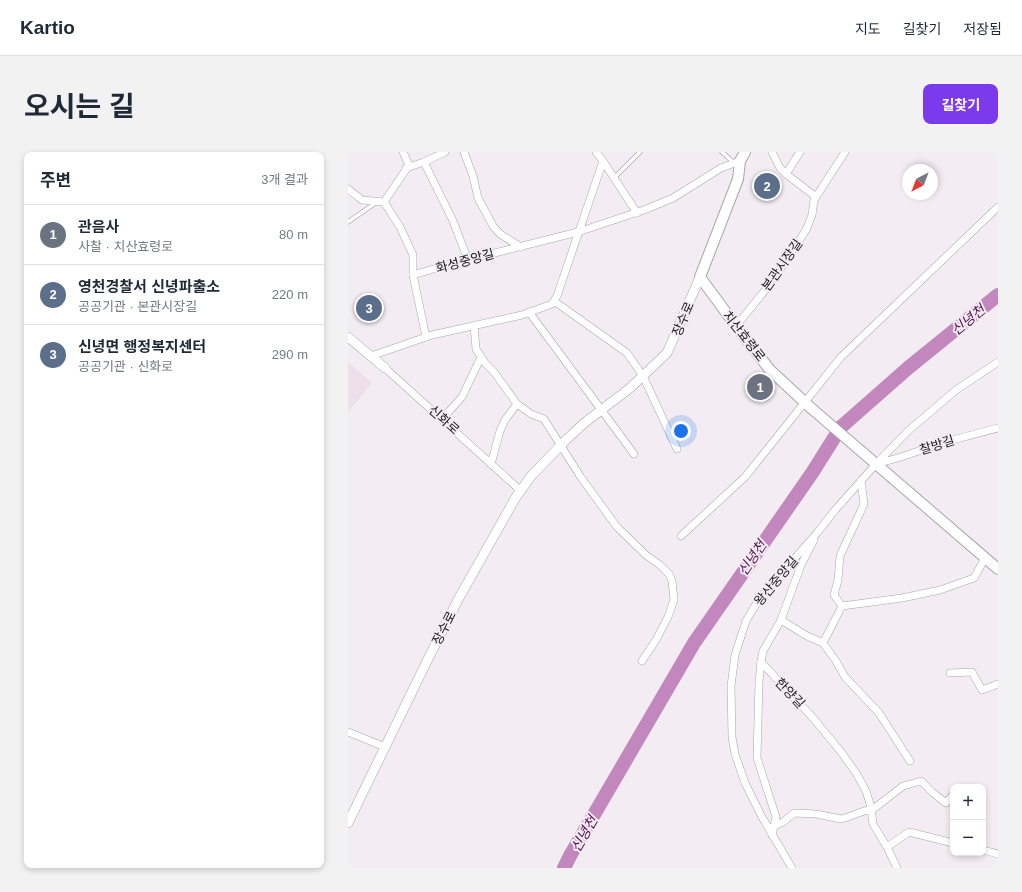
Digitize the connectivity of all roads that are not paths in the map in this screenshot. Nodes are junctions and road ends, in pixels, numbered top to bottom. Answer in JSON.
{"nodes":[{"id":1,"x":403,"y":152,"type":"edge"},
{"id":2,"x":445,"y":152,"type":"edge"},
{"id":3,"x":464,"y":152,"type":"edge"},
{"id":4,"x":596,"y":152,"type":"edge"},
{"id":5,"x":640,"y":152,"type":"edge"},
{"id":6,"x":722,"y":152,"type":"edge"},
{"id":7,"x":772,"y":152,"type":"edge"},
{"id":8,"x":800,"y":152,"type":"edge"},
{"id":9,"x":845,"y":152,"type":"edge"},
{"id":10,"x":740,"y":159,"type":"edge"},
{"id":11,"x":603,"y":161,"type":"junction"},
{"id":12,"x":424,"y":162,"type":"junction"},
{"id":13,"x":406,"y":168,"type":"junction"},
{"id":14,"x":786,"y":174,"type":"junction"},
{"id":15,"x":614,"y":178,"type":"junction"},
{"id":16,"x":348,"y":189,"type":"edge"},
{"id":17,"x":816,"y":197,"type":"junction"},
{"id":18,"x":381,"y":202,"type":"junction"},
{"id":19,"x":998,"y":207,"type":"edge"},
{"id":20,"x":637,"y":213,"type":"junction"},
{"id":21,"x":348,"y":222,"type":"edge"},
{"id":22,"x":578,"y":232,"type":"junction"},
{"id":23,"x":521,"y":246,"type":"junction"},
{"id":24,"x":468,"y":260,"type":"junction"},
{"id":25,"x":413,"y":275,"type":"junction"},
{"id":26,"x":700,"y":277,"type":"junction"},
{"id":27,"x":554,"y":301,"type":"junction"},
{"id":28,"x":529,"y":312,"type":"junction"},
{"id":29,"x":474,"y":326,"type":"junction"},
{"id":30,"x":736,"y":326,"type":"junction"},
{"id":31,"x":348,"y":337,"type":"edge"},
{"id":32,"x":426,"y":337,"type":"junction"},
{"id":33,"x":371,"y":356,"type":"junction"},
{"id":34,"x":481,"y":357,"type":"junction"},
{"id":35,"x":998,"y":362,"type":"edge"},
{"id":36,"x":385,"y":368,"type":"joint"},
{"id":37,"x":643,"y":376,"type":"junction"},
{"id":38,"x":517,"y":404,"type":"junction"},
{"id":39,"x":808,"y":405,"type":"junction"},
{"id":40,"x":601,"y":411,"type":"junction"},
{"id":41,"x":442,"y":419,"type":"junction"},
{"id":42,"x":998,"y":428,"type":"edge"},
{"id":43,"x":561,"y":446,"type":"junction"},
{"id":44,"x":677,"y":449,"type":"dead end"},
{"id":45,"x":634,"y":454,"type":"dead end"},
{"id":46,"x":491,"y":464,"type":"junction"},
{"id":47,"x":876,"y":464,"type":"junction"},
{"id":48,"x":861,"y":481,"type":"junction"},
{"id":49,"x":521,"y":491,"type":"junction"},
{"id":50,"x":817,"y":533,"type":"junction"},
{"id":51,"x":681,"y":536,"type":"dead end"},
{"id":52,"x":985,"y":558,"type":"junction"},
{"id":53,"x":998,"y":568,"type":"edge"},
{"id":54,"x":842,"y":606,"type":"junction"},
{"id":55,"x":781,"y":620,"type":"junction"},
{"id":56,"x":823,"y":643,"type":"junction"},
{"id":57,"x":642,"y":661,"type":"dead end"},
{"id":58,"x":760,"y":662,"type":"junction"},
{"id":59,"x":950,"y":673,"type":"dead end"},
{"id":60,"x":998,"y":684,"type":"edge"},
{"id":61,"x":348,"y":732,"type":"edge"},
{"id":62,"x":385,"y":747,"type":"junction"},
{"id":63,"x":910,"y":761,"type":"dead end"},
{"id":64,"x":950,"y":798,"type":"edge"},
{"id":65,"x":872,"y":810,"type":"junction"},
{"id":66,"x":348,"y":823,"type":"edge"},
{"id":67,"x":774,"y":826,"type":"junction"},
{"id":68,"x":772,"y":835,"type":"junction"},
{"id":69,"x":950,"y":842,"type":"edge"},
{"id":70,"x":887,"y":847,"type":"junction"},
{"id":71,"x":986,"y":851,"type":"edge"},
{"id":72,"x":998,"y":854,"type":"edge"},
{"id":73,"x":792,"y":868,"type":"edge"},
{"id":74,"x":897,"y":868,"type":"edge"}],
"edges":[{"from":1,"to":13,"type":"street"},
{"from":2,"to":12,"type":"street"},
{"from":3,"to":23,"type":"street"},
{"from":4,"to":11,"type":"street"},
{"from":5,"to":15,"type":"lane"},
{"from":6,"to":10,"type":"lane"},
{"from":7,"to":14,"type":"street"},
{"from":8,"to":14,"type":"street"},
{"from":9,"to":17,"type":"street","name":"본관시장길"},
{"from":10,"to":20,"type":"street","name":"화성중앙길"},
{"from":10,"to":26,"type":"main road","name":"장수로"},
{"from":11,"to":15,"type":"street"},
{"from":11,"to":22,"type":"street"},
{"from":12,"to":13,"type":"street"},
{"from":12,"to":24,"type":"street"},
{"from":13,"to":18,"type":"street"},
{"from":14,"to":17,"type":"street"},
{"from":15,"to":20,"type":"street"},
{"from":16,"to":18,"type":"street"},
{"from":17,"to":30,"type":"street","name":"본관시장길"},
{"from":18,"to":21,"type":"lane"},
{"from":18,"to":25,"type":"street"},
{"from":19,"to":39,"type":"street"},
{"from":20,"to":22,"type":"street","name":"화성중앙길"},
{"from":22,"to":23,"type":"street","name":"화성중앙길"},
{"from":22,"to":27,"type":"street"},
{"from":23,"to":24,"type":"street","name":"화성중앙길"},
{"from":24,"to":25,"type":"street","name":"화성중앙길"},
{"from":25,"to":32,"type":"street"},
{"from":26,"to":30,"type":"main road","name":"치산효령로"},
{"from":26,"to":37,"type":"street","name":"장수로"},
{"from":27,"to":28,"type":"street"},
{"from":27,"to":37,"type":"street"},
{"from":28,"to":29,"type":"street"},
{"from":28,"to":40,"type":"street"},
{"from":29,"to":32,"type":"street"},
{"from":29,"to":34,"type":"street"},
{"from":30,"to":39,"type":"main road","name":"치산효령로"},
{"from":31,"to":33,"type":"street"},
{"from":32,"to":33,"type":"street"},
{"from":33,"to":36,"type":"street"},
{"from":34,"to":38,"type":"street"},
{"from":34,"to":41,"type":"street"},
{"from":35,"to":47,"type":"street","name":"왕산중앙길"},
{"from":36,"to":41,"type":"street","name":"신화로"},
{"from":37,"to":40,"type":"street","name":"장수로"},
{"from":37,"to":44,"type":"street"},
{"from":38,"to":43,"type":"street"},
{"from":38,"to":46,"type":"street"},
{"from":39,"to":47,"type":"main road","name":"치산효령로"},
{"from":39,"to":51,"type":"street"},
{"from":40,"to":43,"type":"street","name":"장수로"},
{"from":40,"to":45,"type":"street"},
{"from":41,"to":46,"type":"street","name":"신화로"},
{"from":42,"to":47,"type":"street","name":"찰방길"},
{"from":43,"to":49,"type":"street","name":"장수로"},
{"from":43,"to":57,"type":"street"},
{"from":46,"to":49,"type":"street","name":"신화로"},
{"from":47,"to":48,"type":"street","name":"왕산중앙길"},
{"from":47,"to":52,"type":"main road"},
{"from":48,"to":50,"type":"street","name":"왕산중앙길"},
{"from":48,"to":54,"type":"street"},
{"from":49,"to":62,"type":"street","name":"장수로"},
{"from":50,"to":55,"type":"street"},
{"from":50,"to":68,"type":"street","name":"왕산중앙길"},
{"from":52,"to":53,"type":"main road"},
{"from":52,"to":54,"type":"street"},
{"from":54,"to":56,"type":"street"},
{"from":55,"to":56,"type":"street"},
{"from":55,"to":58,"type":"street"},
{"from":56,"to":63,"type":"street"},
{"from":58,"to":65,"type":"street","name":"한양길"},
{"from":58,"to":67,"type":"street"},
{"from":59,"to":60,"type":"street"},
{"from":61,"to":62,"type":"street"},
{"from":62,"to":66,"type":"street","name":"장수로"},
{"from":64,"to":65,"type":"street"},
{"from":65,"to":67,"type":"street"},
{"from":65,"to":70,"type":"street","name":"한양길"},
{"from":67,"to":68,"type":"street"},
{"from":68,"to":73,"type":"street","name":"왕산중앙길"},
{"from":69,"to":70,"type":"street"},
{"from":70,"to":74,"type":"street","name":"한양길"},
{"from":71,"to":72,"type":"street"}]}
